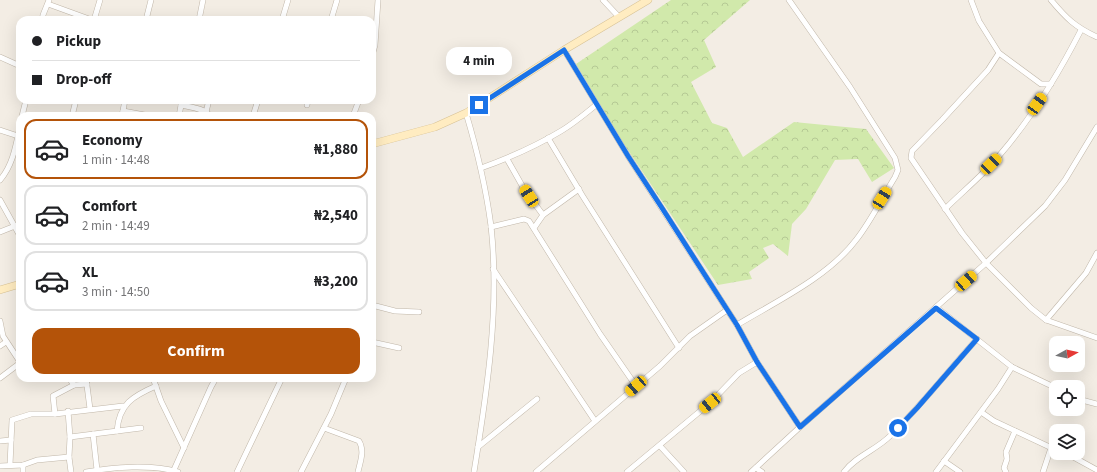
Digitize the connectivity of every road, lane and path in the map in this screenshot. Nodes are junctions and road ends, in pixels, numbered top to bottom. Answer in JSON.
{"nodes":[{"id":1,"x":100,"y":0,"type":"edge"},
{"id":2,"x":151,"y":0,"type":"edge"},
{"id":3,"x":204,"y":0,"type":"edge"},
{"id":4,"x":288,"y":0,"type":"edge"},
{"id":5,"x":337,"y":0,"type":"edge"},
{"id":6,"x":378,"y":0,"type":"edge"},
{"id":7,"x":603,"y":0,"type":"edge"},
{"id":8,"x":648,"y":0,"type":"edge"},
{"id":9,"x":789,"y":0,"type":"edge"},
{"id":10,"x":971,"y":0,"type":"edge"},
{"id":11,"x":1051,"y":0,"type":"edge"},
{"id":12,"x":48,"y":2,"type":"edge"},
{"id":13,"x":42,"y":16,"type":"edge"},
{"id":14,"x":83,"y":16,"type":"edge"},
{"id":15,"x":94,"y":16,"type":"edge"},
{"id":16,"x":147,"y":16,"type":"edge"},
{"id":17,"x":200,"y":16,"type":"edge"},
{"id":18,"x":283,"y":16,"type":"edge"},
{"id":19,"x":332,"y":16,"type":"edge"},
{"id":20,"x":619,"y":17,"type":"junction"},
{"id":21,"x":376,"y":29,"type":"edge"},
{"id":22,"x":1081,"y":30,"type":"junction"},
{"id":23,"x":1097,"y":37,"type":"edge"},
{"id":24,"x":564,"y":50,"type":"junction"},
{"id":25,"x":999,"y":53,"type":"junction"},
{"id":26,"x":0,"y":57,"type":"edge"},
{"id":27,"x":16,"y":64,"type":"edge"},
{"id":28,"x":1041,"y":84,"type":"junction"},
{"id":29,"x":1051,"y":84,"type":"junction"},
{"id":30,"x":1044,"y":95,"type":"junction"},
{"id":31,"x":186,"y":104,"type":"edge"},
{"id":32,"x":596,"y":106,"type":"junction"},
{"id":33,"x":204,"y":112,"type":"edge"},
{"id":34,"x":466,"y":113,"type":"junction"},
{"id":35,"x":1097,"y":127,"type":"edge"},
{"id":36,"x":0,"y":130,"type":"edge"},
{"id":37,"x":16,"y":135,"type":"edge"},
{"id":38,"x":548,"y":138,"type":"junction"},
{"id":39,"x":376,"y":143,"type":"edge"},
{"id":40,"x":16,"y":144,"type":"edge"},
{"id":41,"x":506,"y":159,"type":"junction"},
{"id":42,"x":482,"y":168,"type":"junction"},
{"id":43,"x":0,"y":180,"type":"edge"},
{"id":44,"x":579,"y":189,"type":"junction"},
{"id":45,"x":0,"y":200,"type":"edge"},
{"id":46,"x":945,"y":209,"type":"junction"},
{"id":47,"x":543,"y":216,"type":"junction"},
{"id":48,"x":15,"y":227,"type":"joint"},
{"id":49,"x":491,"y":227,"type":"junction"},
{"id":50,"x":534,"y":228,"type":"junction"},
{"id":51,"x":0,"y":232,"type":"edge"},
{"id":52,"x":1097,"y":254,"type":"edge"},
{"id":53,"x":986,"y":264,"type":"junction"},
{"id":54,"x":493,"y":269,"type":"junction"},
{"id":55,"x":16,"y":285,"type":"edge"},
{"id":56,"x":0,"y":290,"type":"edge"},
{"id":57,"x":376,"y":306,"type":"edge"},
{"id":58,"x":936,"y":308,"type":"junction"},
{"id":59,"x":727,"y":310,"type":"junction"},
{"id":60,"x":419,"y":312,"type":"dead end"},
{"id":61,"x":1046,"y":320,"type":"junction"},
{"id":62,"x":0,"y":321,"type":"edge"},
{"id":63,"x":737,"y":325,"type":"junction"},
{"id":64,"x":1097,"y":338,"type":"edge"},
{"id":65,"x":977,"y":339,"type":"junction"},
{"id":66,"x":6,"y":342,"type":"junction"},
{"id":67,"x":376,"y":343,"type":"edge"},
{"id":68,"x":0,"y":346,"type":"edge"},
{"id":69,"x":399,"y":348,"type":"dead end"},
{"id":70,"x":679,"y":348,"type":"junction"},
{"id":71,"x":16,"y":357,"type":"edge"},
{"id":72,"x":757,"y":362,"type":"junction"},
{"id":73,"x":16,"y":366,"type":"edge"},
{"id":74,"x":1012,"y":367,"type":"junction"},
{"id":75,"x":0,"y":378,"type":"edge"},
{"id":76,"x":72,"y":382,"type":"edge"},
{"id":77,"x":83,"y":382,"type":"edge"},
{"id":78,"x":86,"y":382,"type":"edge"},
{"id":79,"x":154,"y":382,"type":"edge"},
{"id":80,"x":214,"y":382,"type":"edge"},
{"id":81,"x":280,"y":382,"type":"edge"},
{"id":82,"x":344,"y":382,"type":"edge"},
{"id":83,"x":74,"y":385,"type":"junction"},
{"id":84,"x":1049,"y":385,"type":"edge"},
{"id":85,"x":156,"y":386,"type":"junction"},
{"id":86,"x":636,"y":386,"type":"junction"},
{"id":87,"x":537,"y":399,"type":"dead end"},
{"id":88,"x":1085,"y":400,"type":"edge"},
{"id":89,"x":1097,"y":404,"type":"edge"},
{"id":90,"x":124,"y":406,"type":"junction"},
{"id":91,"x":90,"y":409,"type":"junction"},
{"id":92,"x":68,"y":412,"type":"junction"},
{"id":93,"x":981,"y":412,"type":"junction"},
{"id":94,"x":55,"y":414,"type":"junction"},
{"id":95,"x":595,"y":421,"type":"junction"},
{"id":96,"x":800,"y":427,"type":"junction"},
{"id":97,"x":141,"y":428,"type":"dead end"},
{"id":98,"x":324,"y":428,"type":"junction"},
{"id":99,"x":117,"y":431,"type":"junction"},
{"id":100,"x":1015,"y":431,"type":"junction"},
{"id":101,"x":93,"y":434,"type":"junction"},
{"id":102,"x":70,"y":437,"type":"junction"},
{"id":103,"x":11,"y":440,"type":"junction"},
{"id":104,"x":0,"y":441,"type":"edge"},
{"id":105,"x":660,"y":446,"type":"junction"},
{"id":106,"x":478,"y":447,"type":"junction"},
{"id":107,"x":1049,"y":447,"type":"edge"},
{"id":108,"x":184,"y":448,"type":"junction"},
{"id":109,"x":69,"y":457,"type":"junction"},
{"id":110,"x":1049,"y":459,"type":"edge"},
{"id":111,"x":1079,"y":460,"type":"edge"},
{"id":112,"x":944,"y":461,"type":"junction"},
{"id":113,"x":23,"y":464,"type":"junction"},
{"id":114,"x":10,"y":465,"type":"junction"},
{"id":115,"x":0,"y":466,"type":"edge"},
{"id":116,"x":756,"y":468,"type":"junction"},
{"id":117,"x":97,"y":470,"type":"junction"},
{"id":118,"x":1097,"y":470,"type":"edge"},
{"id":119,"x":22,"y":472,"type":"edge"},
{"id":120,"x":71,"y":472,"type":"edge"},
{"id":121,"x":86,"y":472,"type":"edge"},
{"id":122,"x":175,"y":472,"type":"edge"},
{"id":123,"x":237,"y":472,"type":"edge"},
{"id":124,"x":301,"y":472,"type":"edge"},
{"id":125,"x":358,"y":472,"type":"edge"},
{"id":126,"x":474,"y":472,"type":"edge"},
{"id":127,"x":536,"y":472,"type":"edge"},
{"id":128,"x":627,"y":472,"type":"edge"},
{"id":129,"x":684,"y":472,"type":"edge"},
{"id":130,"x":751,"y":472,"type":"edge"},
{"id":131,"x":762,"y":472,"type":"edge"},
{"id":132,"x":844,"y":472,"type":"edge"},
{"id":133,"x":936,"y":472,"type":"edge"},
{"id":134,"x":960,"y":472,"type":"edge"},
{"id":135,"x":1006,"y":472,"type":"edge"},
{"id":136,"x":1043,"y":472,"type":"edge"}],
"edges":[{"from":1,"to":15,"type":"street"},
{"from":2,"to":16,"type":"street"},
{"from":3,"to":17,"type":"street"},
{"from":4,"to":18,"type":"street"},
{"from":5,"to":19,"type":"street"},
{"from":6,"to":21,"type":"street"},
{"from":7,"to":20,"type":"street"},
{"from":8,"to":20,"type":"main road"},
{"from":9,"to":63,"type":"street"},
{"from":10,"to":25,"type":"street"},
{"from":11,"to":22,"type":"street"},
{"from":12,"to":13,"type":"street"},
{"from":12,"to":14,"type":"street"},
{"from":20,"to":24,"type":"main road"},
{"from":22,"to":23,"type":"street"},
{"from":22,"to":29,"type":"street"},
{"from":24,"to":32,"type":"street"},
{"from":24,"to":34,"type":"main road"},
{"from":25,"to":28,"type":"street"},
{"from":25,"to":46,"type":"street"},
{"from":26,"to":27,"type":"street"},
{"from":28,"to":29,"type":"street"},
{"from":28,"to":30,"type":"street"},
{"from":29,"to":30,"type":"street"},
{"from":30,"to":46,"type":"street"},
{"from":31,"to":33,"type":"street"},
{"from":32,"to":38,"type":"street"},
{"from":32,"to":59,"type":"street"},
{"from":34,"to":39,"type":"main road"},
{"from":34,"to":42,"type":"street"},
{"from":35,"to":53,"type":"street"},
{"from":36,"to":37,"type":"street"},
{"from":38,"to":41,"type":"street"},
{"from":38,"to":44,"type":"street"},
{"from":40,"to":43,"type":"street"},
{"from":41,"to":42,"type":"street"},
{"from":41,"to":47,"type":"street"},
{"from":42,"to":49,"type":"street"},
{"from":44,"to":47,"type":"street"},
{"from":44,"to":70,"type":"street"},
{"from":45,"to":48,"type":"street"},
{"from":46,"to":53,"type":"street"},
{"from":47,"to":50,"type":"street"},
{"from":48,"to":51,"type":"street"},
{"from":49,"to":50,"type":"street"},
{"from":49,"to":54,"type":"street"},
{"from":50,"to":86,"type":"street"},
{"from":52,"to":61,"type":"street"},
{"from":53,"to":58,"type":"street"},
{"from":53,"to":61,"type":"street"},
{"from":54,"to":95,"type":"street"},
{"from":54,"to":106,"type":"street"},
{"from":55,"to":56,"type":"main road"},
{"from":57,"to":60,"type":"street"},
{"from":58,"to":65,"type":"street"},
{"from":58,"to":96,"type":"street"},
{"from":59,"to":63,"type":"street"},
{"from":59,"to":70,"type":"street"},
{"from":61,"to":64,"type":"street"},
{"from":62,"to":66,"type":"street"},
{"from":63,"to":72,"type":"street"},
{"from":65,"to":74,"type":"street"},
{"from":65,"to":132,"type":"street"},
{"from":66,"to":68,"type":"street"},
{"from":66,"to":71,"type":"street"},
{"from":67,"to":69,"type":"street"},
{"from":70,"to":86,"type":"street"},
{"from":72,"to":96,"type":"street"},
{"from":72,"to":105,"type":"street"},
{"from":73,"to":75,"type":"street"},
{"from":74,"to":84,"type":"street"},
{"from":74,"to":93,"type":"street"},
{"from":76,"to":83,"type":"street"},
{"from":77,"to":83,"type":"street"},
{"from":78,"to":91,"type":"street"},
{"from":79,"to":85,"type":"street"},
{"from":80,"to":108,"type":"street"},
{"from":81,"to":123,"type":"street"},
{"from":82,"to":98,"type":"street"},
{"from":83,"to":94,"type":"street"},
{"from":85,"to":90,"type":"street"},
{"from":85,"to":108,"type":"street"},
{"from":86,"to":95,"type":"street"},
{"from":87,"to":106,"type":"street"},
{"from":88,"to":89,"type":"street"},
{"from":90,"to":91,"type":"street"},
{"from":90,"to":99,"type":"street"},
{"from":91,"to":92,"type":"street"},
{"from":92,"to":94,"type":"street"},
{"from":92,"to":102,"type":"street"},
{"from":93,"to":100,"type":"street"},
{"from":93,"to":112,"type":"street"},
{"from":94,"to":103,"type":"street"},
{"from":95,"to":127,"type":"street"},
{"from":96,"to":116,"type":"street"},
{"from":97,"to":99,"type":"street"},
{"from":98,"to":124,"type":"street"},
{"from":98,"to":125,"type":"street"},
{"from":99,"to":101,"type":"street"},
{"from":100,"to":107,"type":"street"},
{"from":100,"to":135,"type":"street"},
{"from":101,"to":102,"type":"street"},
{"from":101,"to":117,"type":"street"},
{"from":102,"to":109,"type":"street"},
{"from":103,"to":104,"type":"street"},
{"from":103,"to":114,"type":"street"},
{"from":105,"to":128,"type":"street"},
{"from":105,"to":129,"type":"street"},
{"from":106,"to":126,"type":"street"},
{"from":108,"to":122,"type":"street"},
{"from":109,"to":113,"type":"street"},
{"from":109,"to":120,"type":"street"},
{"from":110,"to":136,"type":"street"},
{"from":111,"to":118,"type":"street"},
{"from":112,"to":133,"type":"street"},
{"from":112,"to":134,"type":"street"},
{"from":113,"to":114,"type":"street"},
{"from":113,"to":119,"type":"street"},
{"from":114,"to":115,"type":"street"},
{"from":116,"to":130,"type":"street"},
{"from":116,"to":131,"type":"street"},
{"from":117,"to":121,"type":"street"},
{"from":117,"to":122,"type":"street"}]}
